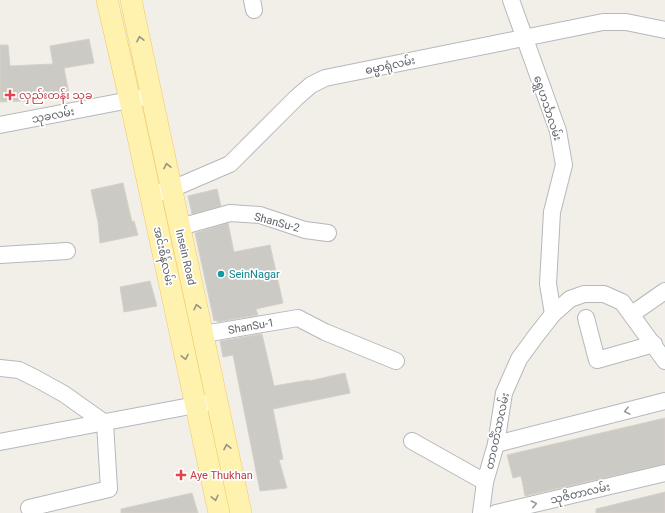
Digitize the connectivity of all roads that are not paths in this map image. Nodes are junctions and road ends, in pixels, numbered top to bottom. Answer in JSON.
{"nodes":[{"id":1,"x":107,"y":0,"type":"edge"},
{"id":2,"x":132,"y":0,"type":"edge"},
{"id":3,"x":511,"y":0,"type":"edge"},
{"id":4,"x":665,"y":30,"type":"edge"},
{"id":5,"x":523,"y":37,"type":"junction"},
{"id":6,"x":152,"y":96,"type":"junction"},
{"id":7,"x":130,"y":100,"type":"junction"},
{"id":8,"x":0,"y":125,"type":"edge"},
{"id":9,"x":172,"y":188,"type":"junction"},
{"id":10,"x":151,"y":195,"type":"junction"},
{"id":11,"x":180,"y":227,"type":"junction"},
{"id":12,"x":328,"y":233,"type":"dead end"},
{"id":13,"x":67,"y":251,"type":"dead end"},
{"id":14,"x":0,"y":255,"type":"edge"},
{"id":15,"x":665,"y":291,"type":"edge"},
{"id":16,"x":553,"y":314,"type":"junction"},
{"id":17,"x":632,"y":314,"type":"junction"},
{"id":18,"x":586,"y":318,"type":"dead end"},
{"id":19,"x":204,"y":334,"type":"junction"},
{"id":20,"x":654,"y":344,"type":"junction"},
{"id":21,"x":396,"y":361,"type":"dead end"},
{"id":22,"x":665,"y":361,"type":"edge"},
{"id":23,"x":0,"y":368,"type":"edge"},
{"id":24,"x":217,"y":401,"type":"junction"},
{"id":25,"x":665,"y":401,"type":"edge"},
{"id":26,"x":195,"y":406,"type":"junction"},
{"id":27,"x":105,"y":423,"type":"junction"},
{"id":28,"x":412,"y":441,"type":"dead end"},
{"id":29,"x":0,"y":442,"type":"edge"},
{"id":30,"x":496,"y":444,"type":"junction"},
{"id":31,"x":665,"y":473,"type":"edge"},
{"id":32,"x":485,"y":482,"type":"junction"},
{"id":33,"x":29,"y":508,"type":"dead end"},
{"id":34,"x":219,"y":513,"type":"edge"},
{"id":35,"x":241,"y":513,"type":"edge"},
{"id":36,"x":482,"y":513,"type":"edge"},
{"id":37,"x":496,"y":513,"type":"edge"}],
"edges":[{"from":1,"to":7,"type":"main road","name":"အင်းစိန်လမ်း"},
{"from":6,"to":2,"type":"main road","name":"Insein Road","one_way":true},
{"from":3,"to":5,"type":"street","name":"ရွှေဟင်္သာလမ်း"},
{"from":4,"to":5,"type":"street","name":"ဓမ္မာရုံလမ်း"},
{"from":5,"to":9,"type":"street","name":"ဓမ္မာရုံလမ်း"},
{"from":5,"to":16,"type":"street","name":"ရွှေဟင်္သာလမ်း"},
{"from":6,"to":7,"type":"street","name":"သုခလမ်း"},
{"from":9,"to":6,"type":"main road","name":"Insein Road","one_way":true},
{"from":7,"to":8,"type":"street","name":"သုခလမ်း"},
{"from":7,"to":10,"type":"main road","name":"အင်းစိန်လမ်း"},
{"from":9,"to":10,"type":"street","name":"ဓမ္မာရုံလမ်း"},
{"from":9,"to":11,"type":"main road","name":"Insein Road"},
{"from":10,"to":26,"type":"main road","name":"အင်းစိန်လမ်း","one_way":true},
{"from":11,"to":12,"type":"street","name":"ShanSu-2"},
{"from":19,"to":11,"type":"main road","name":"Insein Road","one_way":true},
{"from":13,"to":14,"type":"street"},
{"from":15,"to":17,"type":"street"},
{"from":16,"to":17,"type":"street","name":"တာဝတိံသာလမ်း"},
{"from":16,"to":30,"type":"street","name":"တာဝတိံသာလမ်း"},
{"from":17,"to":20,"type":"street"},
{"from":18,"to":20,"type":"street"},
{"from":19,"to":21,"type":"street","name":"ShanSu-1"},
{"from":19,"to":24,"type":"main road","name":"Insein Road"},
{"from":20,"to":22,"type":"street"},
{"from":23,"to":27,"type":"street"},
{"from":24,"to":26,"type":"street"},
{"from":35,"to":24,"type":"main road","name":"Insein Road","one_way":true},
{"from":25,"to":30,"type":"street","one_way":true},
{"from":26,"to":27,"type":"street"},
{"from":26,"to":34,"type":"main road","name":"အင်းစိန်လမ်း","one_way":true},
{"from":27,"to":29,"type":"street"},
{"from":27,"to":33,"type":"street"},
{"from":28,"to":32,"type":"street"},
{"from":30,"to":32,"type":"street","name":"တာဝတိံသာလမ်း"},
{"from":37,"to":31,"type":"street","name":"သုဇိတာလမ်း","one_way":true},
{"from":32,"to":36,"type":"street","name":"တာဝတိံသာလမ်း"}]}
